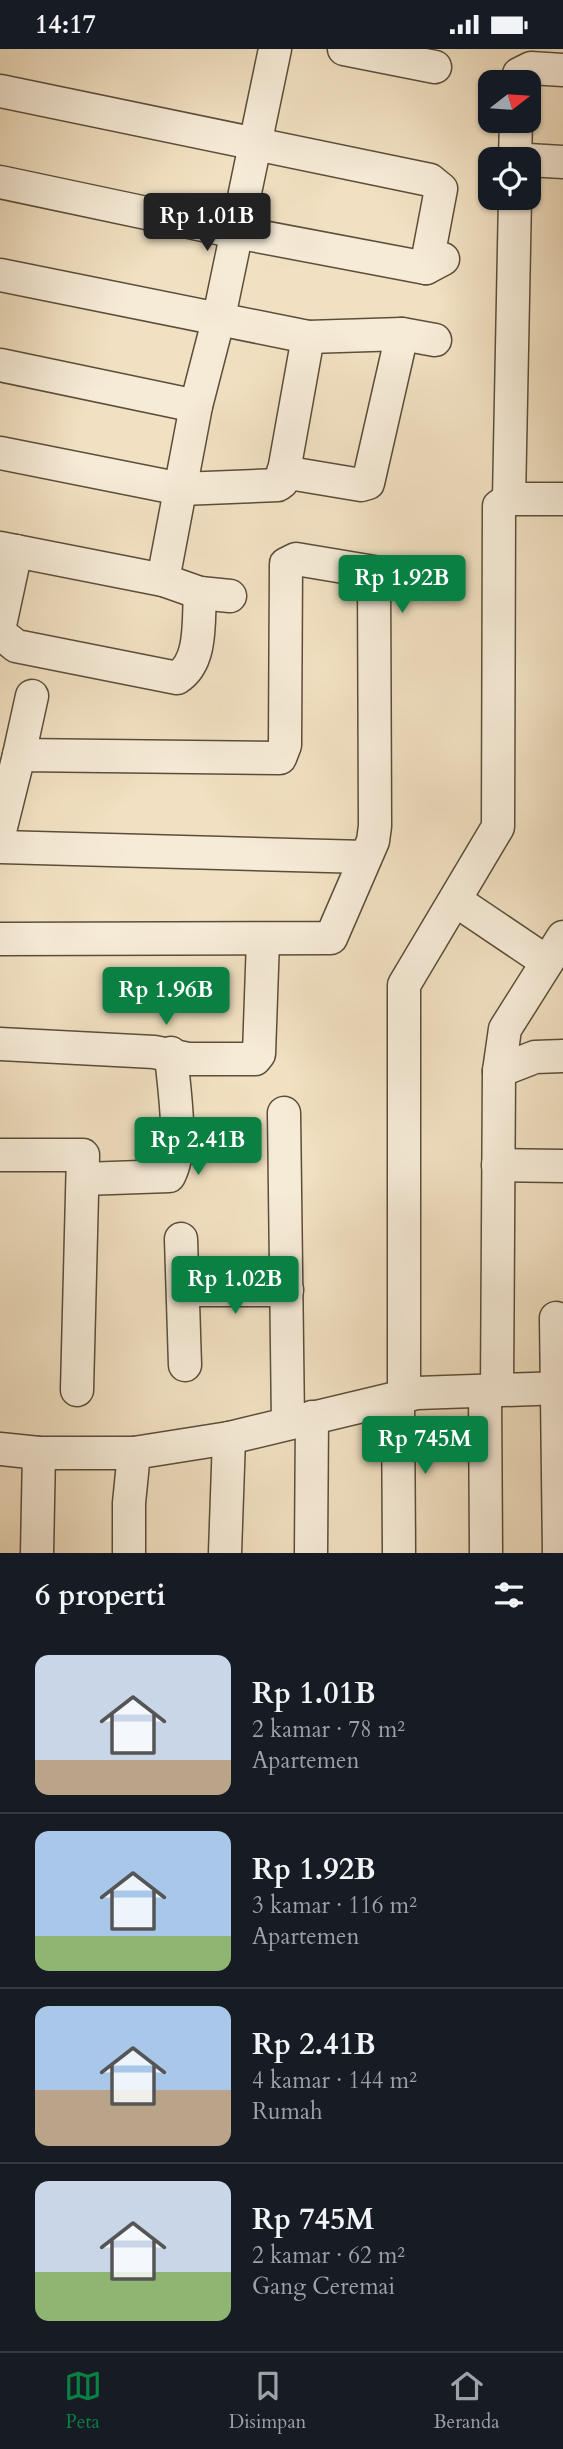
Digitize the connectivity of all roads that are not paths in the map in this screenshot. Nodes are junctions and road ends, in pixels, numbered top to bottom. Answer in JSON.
{"nodes":[{"id":1,"x":275,"y":49,"type":"edge"},
{"id":2,"x":344,"y":49,"type":"edge"},
{"id":3,"x":436,"y":67,"type":"dead end"},
{"id":4,"x":527,"y":70,"type":"edge"},
{"id":5,"x":563,"y":70,"type":"edge"},
{"id":6,"x":0,"y":91,"type":"edge"},
{"id":7,"x":255,"y":145,"type":"junction"},
{"id":8,"x":541,"y":161,"type":"edge"},
{"id":9,"x":563,"y":162,"type":"edge"},
{"id":10,"x":0,"y":182,"type":"edge"},
{"id":11,"x":515,"y":210,"type":"edge"},
{"id":12,"x":236,"y":232,"type":"junction"},
{"id":13,"x":0,"y":275,"type":"edge"},
{"id":14,"x":219,"y":317,"type":"junction"},
{"id":15,"x":402,"y":334,"type":"junction"},
{"id":16,"x":308,"y":337,"type":"junction"},
{"id":17,"x":435,"y":340,"type":"dead end"},
{"id":18,"x":0,"y":365,"type":"edge"},
{"id":19,"x":196,"y":406,"type":"junction"},
{"id":20,"x":0,"y":453,"type":"edge"},
{"id":21,"x":283,"y":472,"type":"junction"},
{"id":22,"x":181,"y":489,"type":"junction"},
{"id":23,"x":509,"y":499,"type":"junction"},
{"id":24,"x":563,"y":499,"type":"edge"},
{"id":25,"x":8,"y":550,"type":"edge"},
{"id":26,"x":163,"y":580,"type":"junction"},
{"id":27,"x":0,"y":625,"type":"edge"},
{"id":28,"x":0,"y":633,"type":"edge"},
{"id":29,"x":32,"y":696,"type":"dead end"},
{"id":30,"x":19,"y":755,"type":"junction"},
{"id":31,"x":0,"y":831,"type":"edge"},
{"id":32,"x":0,"y":846,"type":"edge"},
{"id":33,"x":365,"y":857,"type":"junction"},
{"id":34,"x":455,"y":899,"type":"junction"},
{"id":35,"x":0,"y":939,"type":"edge"},
{"id":36,"x":263,"y":940,"type":"junction"},
{"id":37,"x":555,"y":950,"type":"edge"},
{"id":38,"x":0,"y":1044,"type":"edge"},
{"id":39,"x":171,"y":1053,"type":"junction"},
{"id":40,"x":563,"y":1056,"type":"edge"},
{"id":41,"x":499,"y":1071,"type":"junction"},
{"id":42,"x":284,"y":1113,"type":"dead end"},
{"id":43,"x":0,"y":1155,"type":"edge"},
{"id":44,"x":498,"y":1165,"type":"junction"},
{"id":45,"x":563,"y":1166,"type":"edge"},
{"id":46,"x":83,"y":1179,"type":"junction"},
{"id":47,"x":181,"y":1239,"type":"dead end"},
{"id":48,"x":184,"y":1290,"type":"junction"},
{"id":49,"x":287,"y":1290,"type":"junction"},
{"id":50,"x":556,"y":1318,"type":"dead end"},
{"id":51,"x":185,"y":1365,"type":"dead end"},
{"id":52,"x":559,"y":1387,"type":"edge"},
{"id":53,"x":77,"y":1390,"type":"dead end"},
{"id":54,"x":491,"y":1390,"type":"junction"},
{"id":55,"x":401,"y":1399,"type":"junction"},
{"id":56,"x":300,"y":1420,"type":"junction"},
{"id":57,"x":229,"y":1438,"type":"junction"},
{"id":58,"x":0,"y":1449,"type":"edge"},
{"id":59,"x":39,"y":1453,"type":"junction"},
{"id":60,"x":134,"y":1453,"type":"junction"},
{"id":61,"x":37,"y":1553,"type":"edge"},
{"id":62,"x":129,"y":1553,"type":"edge"},
{"id":63,"x":225,"y":1553,"type":"edge"},
{"id":64,"x":311,"y":1553,"type":"edge"},
{"id":65,"x":399,"y":1553,"type":"edge"},
{"id":66,"x":486,"y":1553,"type":"edge"},
{"id":67,"x":559,"y":1553,"type":"edge"}],
"edges":[{"from":1,"to":7,"type":"street"},
{"from":2,"to":3,"type":"street"},
{"from":4,"to":5,"type":"street"},
{"from":6,"to":7,"type":"street"},
{"from":7,"to":12,"type":"street"},
{"from":7,"to":12,"type":"street"},
{"from":8,"to":9,"type":"street"},
{"from":10,"to":12,"type":"street"},
{"from":11,"to":23,"type":"street"},
{"from":12,"to":14,"type":"street"},
{"from":13,"to":14,"type":"street"},
{"from":14,"to":16,"type":"street"},
{"from":14,"to":19,"type":"street"},
{"from":15,"to":16,"type":"street"},
{"from":15,"to":17,"type":"street"},
{"from":15,"to":21,"type":"street"},
{"from":16,"to":21,"type":"street"},
{"from":18,"to":19,"type":"street"},
{"from":19,"to":22,"type":"street"},
{"from":20,"to":22,"type":"street"},
{"from":21,"to":22,"type":"street"},
{"from":22,"to":26,"type":"street"},
{"from":23,"to":24,"type":"street"},
{"from":23,"to":34,"type":"street"},
{"from":25,"to":26,"type":"street"},
{"from":25,"to":27,"type":"street"},
{"from":26,"to":28,"type":"street"},
{"from":29,"to":30,"type":"street"},
{"from":30,"to":31,"type":"street"},
{"from":30,"to":33,"type":"street"},
{"from":32,"to":33,"type":"street"},
{"from":33,"to":36,"type":"street"},
{"from":34,"to":37,"type":"street"},
{"from":34,"to":55,"type":"street"},
{"from":35,"to":36,"type":"street"},
{"from":36,"to":39,"type":"street"},
{"from":37,"to":41,"type":"street"},
{"from":38,"to":39,"type":"street"},
{"from":39,"to":46,"type":"street"},
{"from":40,"to":41,"type":"street"},
{"from":41,"to":44,"type":"street"},
{"from":42,"to":49,"type":"street"},
{"from":43,"to":46,"type":"street"},
{"from":44,"to":45,"type":"street"},
{"from":44,"to":54,"type":"street"},
{"from":46,"to":53,"type":"street"},
{"from":47,"to":48,"type":"street"},
{"from":48,"to":49,"type":"street"},
{"from":48,"to":51,"type":"street"},
{"from":49,"to":56,"type":"street"},
{"from":50,"to":52,"type":"street"},
{"from":52,"to":54,"type":"street"},
{"from":52,"to":67,"type":"street"},
{"from":54,"to":55,"type":"street"},
{"from":54,"to":66,"type":"street"},
{"from":55,"to":56,"type":"street"},
{"from":55,"to":65,"type":"street"},
{"from":56,"to":57,"type":"street"},
{"from":56,"to":64,"type":"street"},
{"from":57,"to":60,"type":"street"},
{"from":57,"to":63,"type":"street"},
{"from":58,"to":59,"type":"street"},
{"from":59,"to":60,"type":"street"},
{"from":59,"to":61,"type":"street"},
{"from":60,"to":62,"type":"street"}]}
